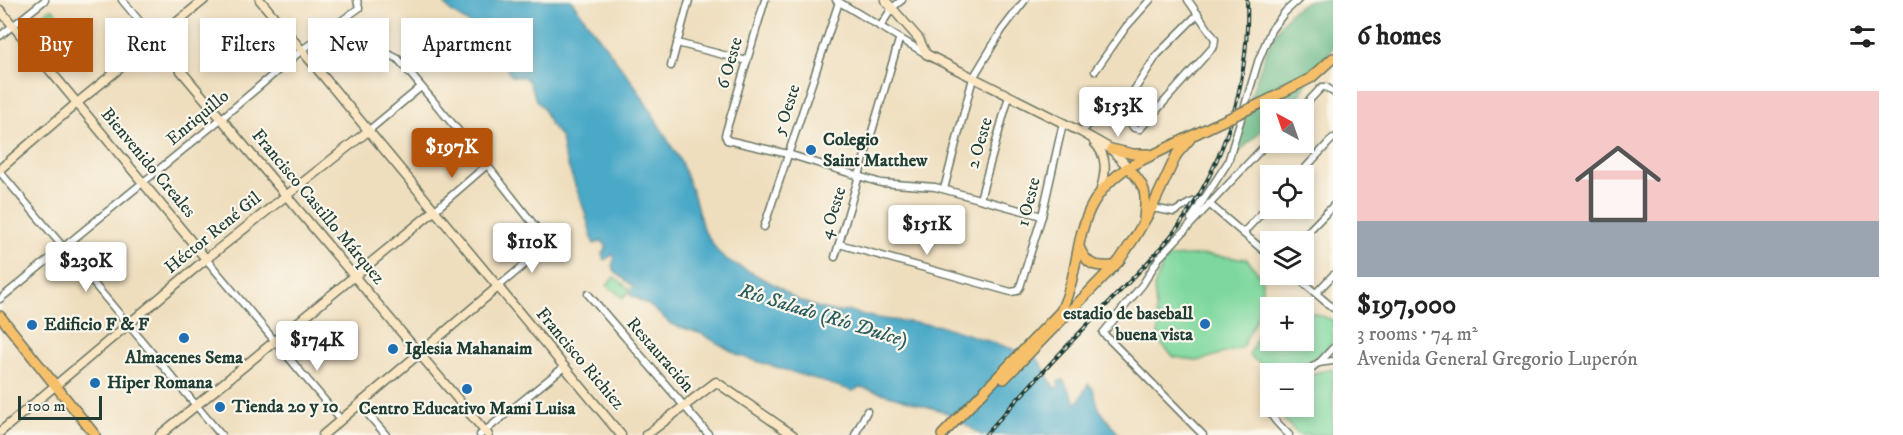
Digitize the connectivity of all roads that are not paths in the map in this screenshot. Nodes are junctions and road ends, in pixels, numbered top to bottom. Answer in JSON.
{"nodes":[{"id":1,"x":45,"y":0,"type":"edge"},
{"id":2,"x":122,"y":0,"type":"edge"},
{"id":3,"x":204,"y":0,"type":"edge"},
{"id":4,"x":260,"y":0,"type":"edge"},
{"id":5,"x":357,"y":0,"type":"edge"},
{"id":6,"x":689,"y":0,"type":"edge"},
{"id":7,"x":765,"y":0,"type":"edge"},
{"id":8,"x":885,"y":0,"type":"edge"},
{"id":9,"x":902,"y":0,"type":"edge"},
{"id":10,"x":1025,"y":0,"type":"edge"},
{"id":11,"x":1150,"y":0,"type":"edge"},
{"id":12,"x":1188,"y":0,"type":"edge"},
{"id":13,"x":1298,"y":0,"type":"edge"},
{"id":14,"x":837,"y":1,"type":"edge"},
{"id":15,"x":892,"y":8,"type":"junction"},
{"id":16,"x":0,"y":10,"type":"edge"},
{"id":17,"x":1198,"y":14,"type":"junction"},
{"id":18,"x":137,"y":18,"type":"edge"},
{"id":19,"x":182,"y":18,"type":"edge"},
{"id":20,"x":13,"y":25,"type":"junction"},
{"id":21,"x":880,"y":27,"type":"junction"},
{"id":22,"x":0,"y":36,"type":"edge"},
{"id":23,"x":899,"y":40,"type":"junction"},
{"id":24,"x":677,"y":43,"type":"junction"},
{"id":25,"x":302,"y":50,"type":"junction"},
{"id":26,"x":389,"y":54,"type":"edge"},
{"id":27,"x":926,"y":54,"type":"junction"},
{"id":28,"x":1333,"y":58,"type":"edge"},
{"id":29,"x":747,"y":61,"type":"junction"},
{"id":30,"x":671,"y":66,"type":"dead end"},
{"id":31,"x":1095,"y":71,"type":"dead end"},
{"id":32,"x":115,"y":72,"type":"edge"},
{"id":33,"x":182,"y":72,"type":"edge"},
{"id":34,"x":973,"y":78,"type":"junction"},
{"id":35,"x":421,"y":87,"type":"junction"},
{"id":36,"x":1333,"y":92,"type":"edge"},
{"id":37,"x":1009,"y":96,"type":"junction"},
{"id":38,"x":1311,"y":99,"type":"edge"},
{"id":39,"x":77,"y":103,"type":"junction"},
{"id":40,"x":1120,"y":112,"type":"junction"},
{"id":41,"x":222,"y":118,"type":"junction"},
{"id":42,"x":1063,"y":123,"type":"junction"},
{"id":43,"x":368,"y":131,"type":"junction"},
{"id":44,"x":1084,"y":134,"type":"junction"},
{"id":45,"x":1191,"y":137,"type":"junction"},
{"id":46,"x":1333,"y":138,"type":"edge"},
{"id":47,"x":1111,"y":149,"type":"junction"},
{"id":48,"x":1260,"y":150,"type":"edge"},
{"id":49,"x":788,"y":154,"type":"junction"},
{"id":50,"x":1151,"y":154,"type":"junction"},
{"id":51,"x":487,"y":165,"type":"junction"},
{"id":52,"x":1308,"y":165,"type":"edge"},
{"id":53,"x":1128,"y":167,"type":"junction"},
{"id":54,"x":0,"y":171,"type":"edge"},
{"id":55,"x":859,"y":177,"type":"junction"},
{"id":56,"x":143,"y":183,"type":"junction"},
{"id":57,"x":944,"y":189,"type":"junction"},
{"id":58,"x":1101,"y":189,"type":"junction"},
{"id":59,"x":286,"y":196,"type":"junction"},
{"id":60,"x":980,"y":199,"type":"junction"},
{"id":61,"x":1202,"y":199,"type":"junction"},
{"id":62,"x":1209,"y":204,"type":"junction"},
{"id":63,"x":1333,"y":206,"type":"edge"},
{"id":64,"x":1152,"y":208,"type":"junction"},
{"id":65,"x":434,"y":211,"type":"junction"},
{"id":66,"x":1260,"y":215,"type":"edge"},
{"id":67,"x":1042,"y":216,"type":"junction"},
{"id":68,"x":1144,"y":220,"type":"junction"},
{"id":69,"x":764,"y":227,"type":"dead end"},
{"id":70,"x":1187,"y":227,"type":"junction"},
{"id":71,"x":1309,"y":231,"type":"edge"},
{"id":72,"x":1243,"y":233,"type":"junction"},
{"id":73,"x":839,"y":244,"type":"junction"},
{"id":74,"x":64,"y":246,"type":"junction"},
{"id":75,"x":1079,"y":247,"type":"junction"},
{"id":76,"x":1260,"y":247,"type":"edge"},
{"id":77,"x":835,"y":257,"type":"dead end"},
{"id":78,"x":206,"y":259,"type":"junction"},
{"id":79,"x":1113,"y":266,"type":"junction"},
{"id":80,"x":1333,"y":275,"type":"edge"},
{"id":81,"x":354,"y":276,"type":"junction"},
{"id":82,"x":1306,"y":285,"type":"edge"},
{"id":83,"x":499,"y":286,"type":"junction"},
{"id":84,"x":1316,"y":293,"type":"junction"},
{"id":85,"x":588,"y":294,"type":"dead end"},
{"id":86,"x":0,"y":299,"type":"edge"},
{"id":87,"x":1333,"y":308,"type":"edge"},
{"id":88,"x":0,"y":316,"type":"edge"},
{"id":89,"x":127,"y":324,"type":"junction"},
{"id":90,"x":275,"y":340,"type":"junction"},
{"id":91,"x":1036,"y":341,"type":"junction"},
{"id":92,"x":1333,"y":348,"type":"edge"},
{"id":93,"x":419,"y":353,"type":"junction"},
{"id":94,"x":1333,"y":361,"type":"edge"},
{"id":95,"x":1318,"y":363,"type":"junction"},
{"id":96,"x":1314,"y":366,"type":"edge"},
{"id":97,"x":564,"y":367,"type":"junction"},
{"id":98,"x":56,"y":387,"type":"junction"},
{"id":99,"x":359,"y":404,"type":"junction"},
{"id":100,"x":196,"y":405,"type":"junction"},
{"id":101,"x":683,"y":405,"type":"junction"},
{"id":102,"x":867,"y":411,"type":"dead end"},
{"id":103,"x":1273,"y":417,"type":"edge"},
{"id":104,"x":341,"y":420,"type":"junction"},
{"id":105,"x":959,"y":421,"type":"junction"},
{"id":106,"x":0,"y":432,"type":"edge"},
{"id":107,"x":485,"y":434,"type":"edge"},
{"id":108,"x":95,"y":435,"type":"edge"},
{"id":109,"x":160,"y":435,"type":"edge"},
{"id":110,"x":221,"y":435,"type":"edge"},
{"id":111,"x":324,"y":435,"type":"edge"},
{"id":112,"x":386,"y":435,"type":"edge"},
{"id":113,"x":621,"y":435,"type":"edge"},
{"id":114,"x":646,"y":435,"type":"edge"},
{"id":115,"x":709,"y":435,"type":"edge"},
{"id":116,"x":794,"y":435,"type":"edge"},
{"id":117,"x":855,"y":435,"type":"edge"},
{"id":118,"x":942,"y":435,"type":"edge"},
{"id":119,"x":949,"y":435,"type":"edge"},
{"id":120,"x":1203,"y":435,"type":"edge"},
{"id":121,"x":1289,"y":435,"type":"edge"}],
"edges":[{"from":1,"to":20,"type":"street"},
{"from":2,"to":18,"type":"street","name":"Francisco Castillo Márquez"},
{"from":3,"to":19,"type":"main road"},
{"from":4,"to":25,"type":"main road","name":"Francisco Richiez"},
{"from":5,"to":25,"type":"street","name":"Enriquillo"},
{"from":6,"to":24,"type":"street"},
{"from":7,"to":29,"type":"street","name":"6 Oeste"},
{"from":8,"to":15,"type":"main road"},
{"from":9,"to":15,"type":"street"},
{"from":10,"to":34,"type":"street"},
{"from":11,"to":31,"type":"street"},
{"from":12,"to":17,"type":"street"},
{"from":13,"to":61,"type":"street"},
{"from":14,"to":21,"type":"street"},
{"from":14,"to":49,"type":"street","name":"5 Oeste"},
{"from":15,"to":21,"type":"street"},
{"from":15,"to":27,"type":"main road"},
{"from":16,"to":20,"type":"main road","name":"Bienvenido Creales"},
{"from":17,"to":40,"type":"street"},
{"from":17,"to":40,"type":"street"},
{"from":20,"to":22,"type":"street"},
{"from":20,"to":39,"type":"main road","name":"Bienvenido Creales"},
{"from":21,"to":23,"type":"street"},
{"from":23,"to":27,"type":"street"},
{"from":23,"to":55,"type":"street","name":"4 Oeste"},
{"from":24,"to":29,"type":"street"},
{"from":24,"to":30,"type":"street"},
{"from":25,"to":41,"type":"street","name":"Enriquillo"},
{"from":25,"to":43,"type":"main road","name":"Francisco Richiez"},
{"from":26,"to":35,"type":"street"},
{"from":27,"to":34,"type":"main road"},
{"from":28,"to":45,"type":"main road","bridge":true},
{"from":29,"to":49,"type":"street","name":"6 Oeste"},
{"from":32,"to":39,"type":"main road"},
{"from":33,"to":41,"type":"main road","name":"Francisco Castillo Márquez"},
{"from":34,"to":37,"type":"main road"},
{"from":34,"to":57,"type":"street"},
{"from":35,"to":43,"type":"street","name":"Héctor René Gil"},
{"from":35,"to":51,"type":"street"},
{"from":36,"to":38,"type":"street"},
{"from":37,"to":42,"type":"main road"},
{"from":37,"to":60,"type":"street","name":"2 Oeste"},
{"from":39,"to":54,"type":"main road"},
{"from":39,"to":56,"type":"main road","name":"Bienvenido Creales"},
{"from":40,"to":44,"type":"street"},
{"from":41,"to":56,"type":"street","name":"Enriquillo"},
{"from":41,"to":59,"type":"main road","name":"Francisco Castillo Márquez"},
{"from":42,"to":44,"type":"main road"},
{"from":42,"to":67,"type":"street","name":"1 Oeste"},
{"from":43,"to":59,"type":"main road","name":"Héctor René Gil"},
{"from":43,"to":65,"type":"main road","name":"Francisco Richiez"},
{"from":44,"to":47,"type":"main road"},
{"from":44,"to":58,"type":"main road"},
{"from":45,"to":50,"type":"main road"},
{"from":45,"to":64,"type":"main road"},
{"from":46,"to":52,"type":"street"},
{"from":47,"to":50,"type":"main road"},
{"from":47,"to":53,"type":"main road"},
{"from":48,"to":62,"type":"street"},
{"from":49,"to":55,"type":"street"},
{"from":49,"to":69,"type":"street","name":"5 Oeste"},
{"from":50,"to":53,"type":"main road"},
{"from":51,"to":65,"type":"street"},
{"from":51,"to":83,"type":"street"},
{"from":53,"to":58,"type":"main road"},
{"from":53,"to":68,"type":"main road"},
{"from":54,"to":74,"type":"street"},
{"from":55,"to":57,"type":"street"},
{"from":55,"to":73,"type":"street","name":"4 Oeste"},
{"from":56,"to":74,"type":"street","name":"Enriquillo"},
{"from":56,"to":78,"type":"main road","name":"Bienvenido Creales"},
{"from":57,"to":60,"type":"street"},
{"from":58,"to":75,"type":"main road"},
{"from":59,"to":78,"type":"main road","name":"Héctor René Gil"},
{"from":59,"to":81,"type":"main road","name":"Francisco Castillo Márquez"},
{"from":60,"to":67,"type":"street"},
{"from":61,"to":64,"type":"street"},
{"from":61,"to":70,"type":"street"},
{"from":62,"to":70,"type":"street"},
{"from":62,"to":72,"type":"street"},
{"from":63,"to":71,"type":"street"},
{"from":64,"to":68,"type":"main road"},
{"from":65,"to":81,"type":"main road"},
{"from":65,"to":83,"type":"main road","name":"Francisco Richiez"},
{"from":66,"to":72,"type":"street"},
{"from":67,"to":73,"type":"street","name":"1 Oeste"},
{"from":68,"to":79,"type":"main road"},
{"from":70,"to":120,"type":"street"},
{"from":72,"to":76,"type":"street"},
{"from":73,"to":77,"type":"street","name":"4 Oeste"},
{"from":74,"to":86,"type":"street","name":"Enriquillo"},
{"from":74,"to":89,"type":"street"},
{"from":75,"to":79,"type":"main road"},
{"from":75,"to":91,"type":"main road"},
{"from":78,"to":89,"type":"main road","name":"Héctor René Gil"},
{"from":78,"to":90,"type":"street","name":"Bienvenido Creales"},
{"from":79,"to":91,"type":"main road"},
{"from":80,"to":84,"type":"street"},
{"from":81,"to":90,"type":"main road"},
{"from":81,"to":93,"type":"main road","name":"Francisco Castillo Márquez"},
{"from":82,"to":84,"type":"street"},
{"from":83,"to":93,"type":"main road"},
{"from":83,"to":97,"type":"main road","name":"Francisco Richiez"},
{"from":84,"to":87,"type":"street"},
{"from":85,"to":101,"type":"street","name":"Restauración"},
{"from":88,"to":98,"type":"main road"},
{"from":89,"to":98,"type":"main road","name":"Héctor René Gil"},
{"from":89,"to":100,"type":"street"},
{"from":90,"to":100,"type":"main road"},
{"from":90,"to":104,"type":"street","name":"Bienvenido Creales"},
{"from":91,"to":105,"type":"main road"},
{"from":92,"to":95,"type":"street"},
{"from":93,"to":99,"type":"main road"},
{"from":93,"to":107,"type":"main road","name":"Francisco Castillo Márquez"},
{"from":94,"to":95,"type":"street"},
{"from":95,"to":96,"type":"street"},
{"from":97,"to":107,"type":"street"},
{"from":97,"to":113,"type":"main road","name":"Francisco Richiez"},
{"from":98,"to":106,"type":"main road","name":"Héctor René Gil"},
{"from":98,"to":108,"type":"main road"},
{"from":99,"to":104,"type":"main road"},
{"from":99,"to":112,"type":"street"},
{"from":100,"to":109,"type":"main road"},
{"from":100,"to":110,"type":"street"},
{"from":101,"to":114,"type":"main road"},
{"from":101,"to":115,"type":"street","name":"Restauración"},
{"from":101,"to":116,"type":"main road"},
{"from":102,"to":117,"type":"street"},
{"from":103,"to":121,"type":"street"},
{"from":104,"to":111,"type":"main road"},
{"from":105,"to":118,"type":"main road"},
{"from":105,"to":119,"type":"main road"}]}
